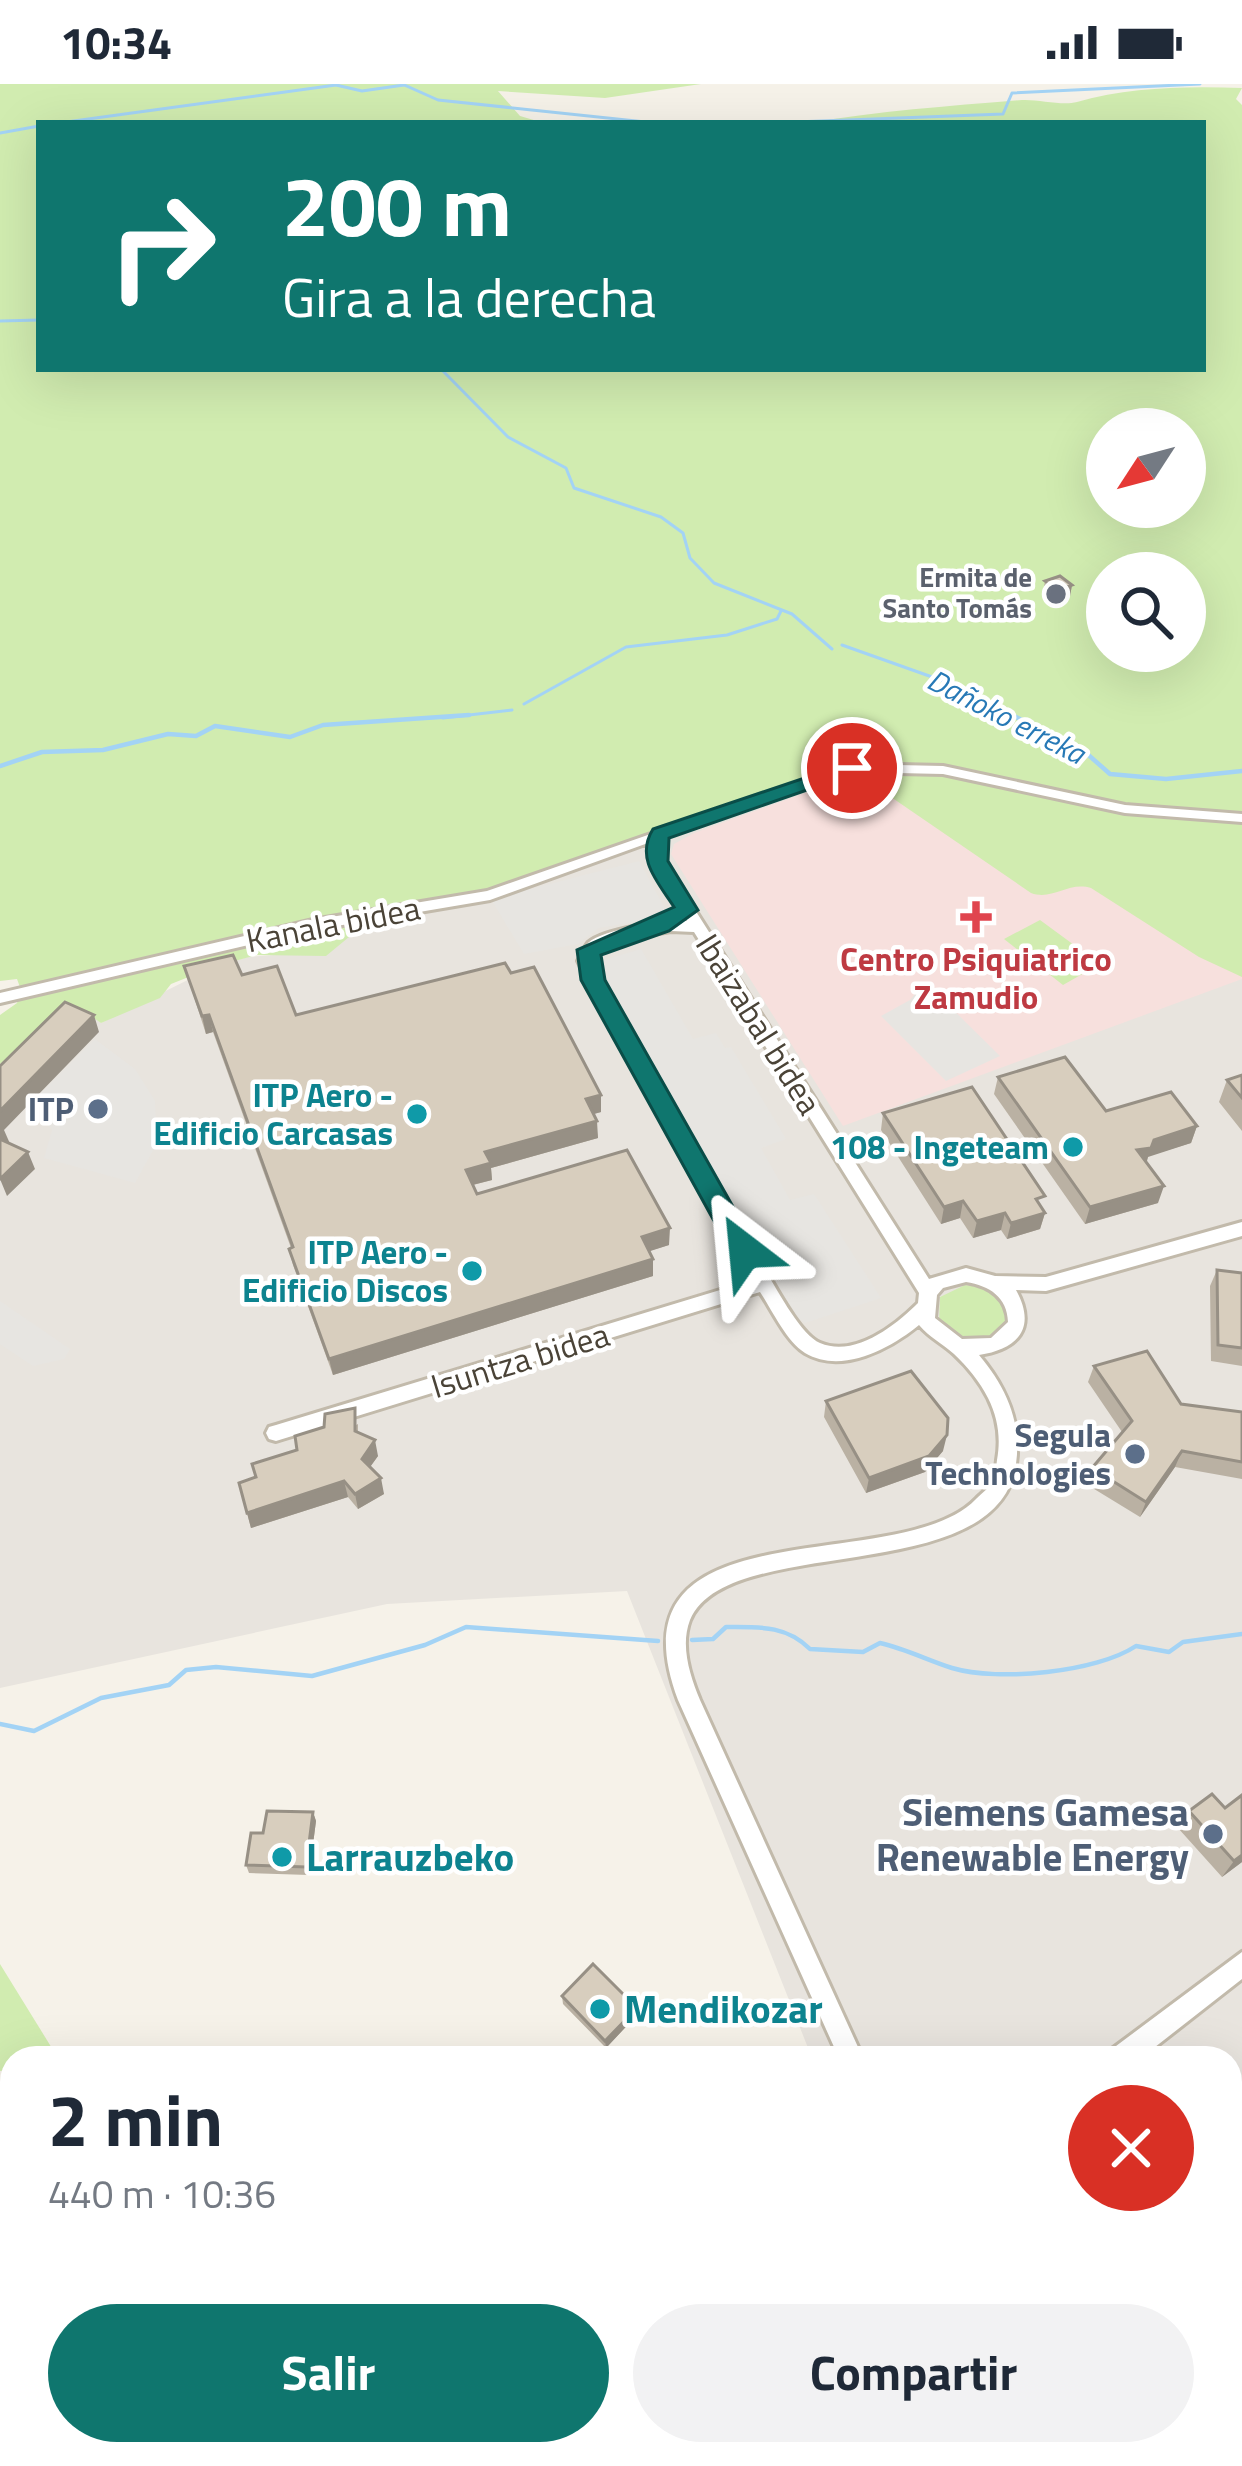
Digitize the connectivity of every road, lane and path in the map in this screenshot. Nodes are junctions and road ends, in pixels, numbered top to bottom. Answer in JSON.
{"nodes":[{"id":1,"x":1242,"y":818,"type":"edge"},
{"id":2,"x":661,"y":833,"type":"junction"},
{"id":3,"x":686,"y":910,"type":"junction"},
{"id":4,"x":661,"y":926,"type":"junction"},
{"id":5,"x":698,"y":927,"type":"junction"},
{"id":6,"x":0,"y":998,"type":"edge"},
{"id":7,"x":1242,"y":1229,"type":"edge"},
{"id":8,"x":996,"y":1283,"type":"junction"},
{"id":9,"x":762,"y":1284,"type":"junction"},
{"id":10,"x":926,"y":1300,"type":"junction"},
{"id":11,"x":880,"y":1341,"type":"junction"},
{"id":12,"x":1003,"y":1342,"type":"junction"},
{"id":13,"x":951,"y":1343,"type":"junction"},
{"id":14,"x":999,"y":1399,"type":"junction"},
{"id":15,"x":276,"y":1433,"type":"dead end"},
{"id":16,"x":1242,"y":1964,"type":"edge"},
{"id":17,"x":846,"y":2046,"type":"edge"},
{"id":18,"x":1136,"y":2046,"type":"edge"}],
"edges":[{"from":1,"to":2,"type":"street"},
{"from":2,"to":3,"type":"street","name":"Ibaizabal bidea"},
{"from":2,"to":6,"type":"street","name":"Kanala bidea"},
{"from":3,"to":4,"type":"street"},
{"from":3,"to":5,"type":"street","name":"Ibaizabal bidea"},
{"from":4,"to":5,"type":"street"},
{"from":4,"to":9,"type":"street"},
{"from":5,"to":10,"type":"street","name":"Ibaizabal bidea"},
{"from":7,"to":8,"type":"street"},
{"from":8,"to":10,"type":"street"},
{"from":8,"to":12,"type":"street"},
{"from":9,"to":11,"type":"street"},
{"from":9,"to":15,"type":"street","name":"Isuntza bidea"},
{"from":10,"to":11,"type":"street"},
{"from":10,"to":13,"type":"street"},
{"from":11,"to":13,"type":"street"},
{"from":12,"to":13,"type":"street"},
{"from":12,"to":14,"type":"street"},
{"from":13,"to":14,"type":"street"},
{"from":14,"to":17,"type":"street"},
{"from":16,"to":18,"type":"street"}]}
